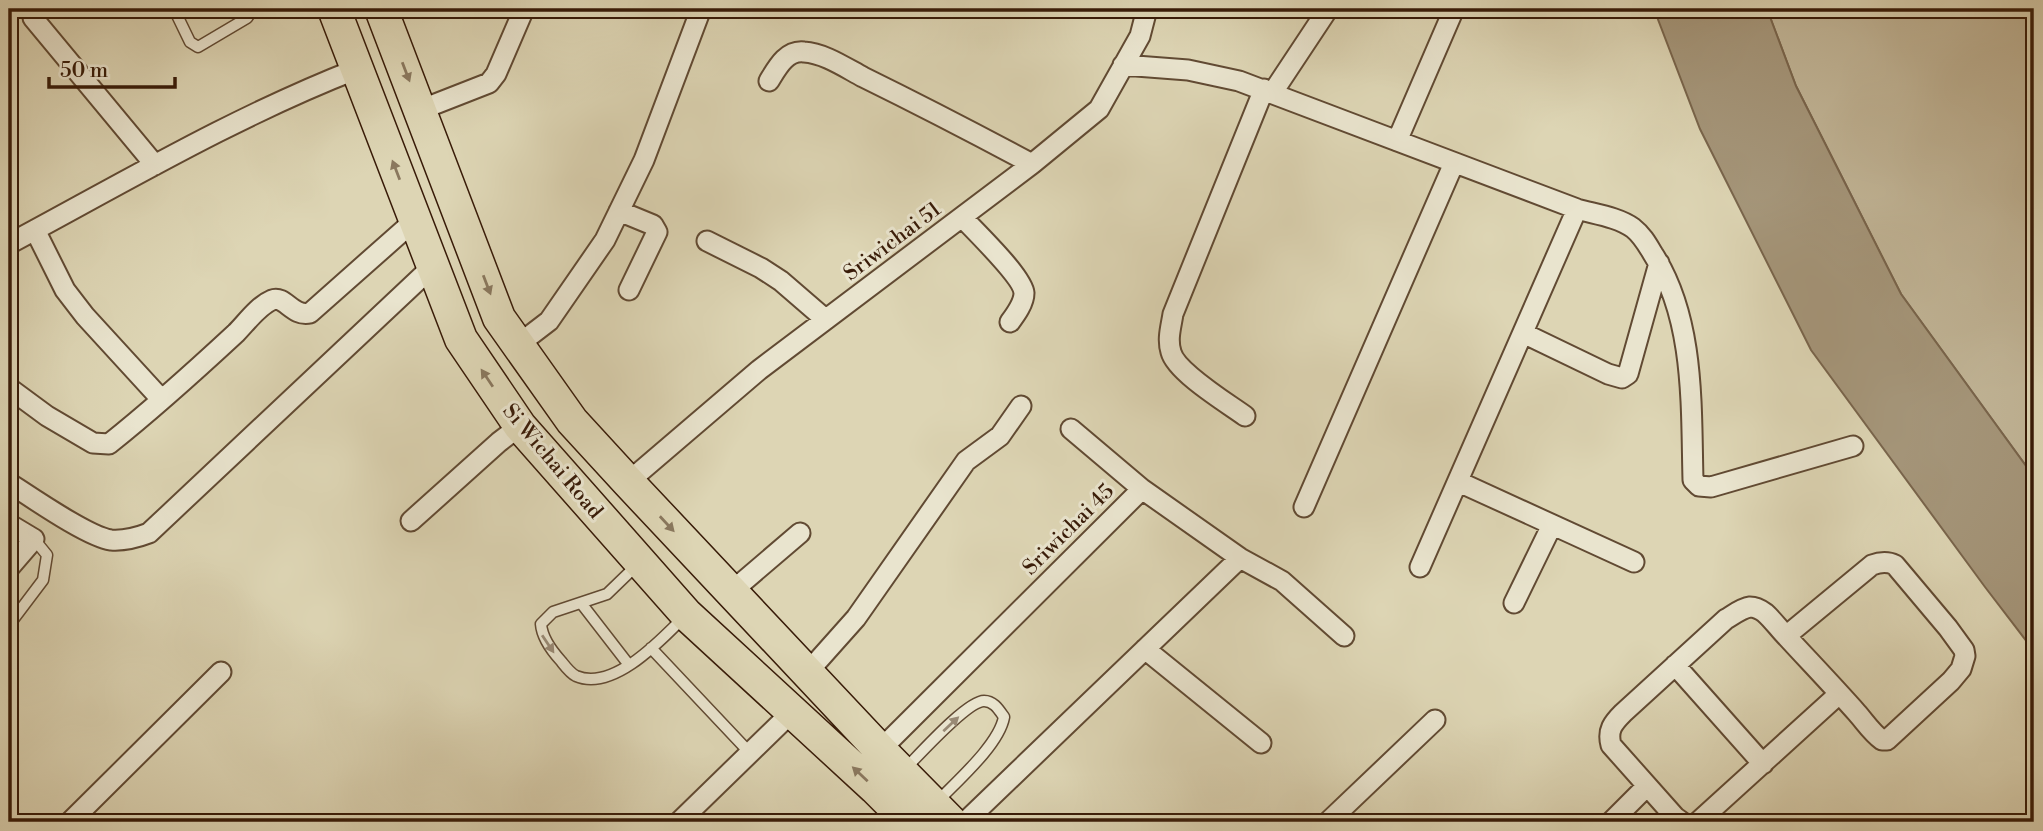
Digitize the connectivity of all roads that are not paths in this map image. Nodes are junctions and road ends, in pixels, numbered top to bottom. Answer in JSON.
{"nodes":[{"id":1,"x":174,"y":9,"type":"edge"},
{"id":2,"x":253,"y":9,"type":"edge"},
{"id":3,"x":334,"y":9,"type":"edge"},
{"id":4,"x":381,"y":9,"type":"edge"},
{"id":5,"x":524,"y":9,"type":"edge"},
{"id":6,"x":701,"y":9,"type":"edge"},
{"id":7,"x":1147,"y":9,"type":"edge"},
{"id":8,"x":1328,"y":9,"type":"edge"},
{"id":9,"x":1454,"y":9,"type":"edge"},
{"id":10,"x":33,"y":18,"type":"dead end"},
{"id":11,"x":1123,"y":65,"type":"junction"},
{"id":12,"x":357,"y":69,"type":"junction"},
{"id":13,"x":769,"y":81,"type":"dead end"},
{"id":14,"x":1269,"y":91,"type":"junction"},
{"id":15,"x":420,"y":110,"type":"junction"},
{"id":16,"x":1397,"y":141,"type":"junction"},
{"id":17,"x":1454,"y":163,"type":"junction"},
{"id":18,"x":1032,"y":164,"type":"junction"},
{"id":19,"x":155,"y":166,"type":"junction"},
{"id":20,"x":1577,"y":209,"type":"junction"},
{"id":21,"x":619,"y":211,"type":"junction"},
{"id":22,"x":962,"y":217,"type":"junction"},
{"id":23,"x":415,"y":220,"type":"junction"},
{"id":24,"x":35,"y":230,"type":"junction"},
{"id":25,"x":707,"y":241,"type":"dead end"},
{"id":26,"x":9,"y":244,"type":"edge"},
{"id":27,"x":1659,"y":263,"type":"junction"},
{"id":28,"x":433,"y":266,"type":"junction"},
{"id":29,"x":629,"y":290,"type":"dead end"},
{"id":30,"x":825,"y":319,"type":"junction"},
{"id":31,"x":1010,"y":322,"type":"dead end"},
{"id":32,"x":1523,"y":333,"type":"junction"},
{"id":33,"x":519,"y":344,"type":"junction"},
{"id":34,"x":9,"y":388,"type":"edge"},
{"id":35,"x":161,"y":399,"type":"junction"},
{"id":36,"x":1021,"y":406,"type":"dead end"},
{"id":37,"x":1244,"y":416,"type":"dead end"},
{"id":38,"x":520,"y":426,"type":"junction"},
{"id":39,"x":1071,"y":429,"type":"dead end"},
{"id":40,"x":1853,"y":446,"type":"dead end"},
{"id":41,"x":628,"y":482,"type":"junction"},
{"id":42,"x":1459,"y":482,"type":"junction"},
{"id":43,"x":9,"y":483,"type":"edge"},
{"id":44,"x":1142,"y":489,"type":"junction"},
{"id":45,"x":1304,"y":507,"type":"dead end"},
{"id":46,"x":411,"y":521,"type":"dead end"},
{"id":47,"x":9,"y":524,"type":"edge"},
{"id":48,"x":1552,"y":525,"type":"junction"},
{"id":49,"x":800,"y":533,"type":"dead end"},
{"id":50,"x":34,"y":539,"type":"junction"},
{"id":51,"x":1240,"y":558,"type":"junction"},
{"id":52,"x":640,"y":562,"type":"junction"},
{"id":53,"x":703,"y":562,"type":"junction"},
{"id":54,"x":1634,"y":562,"type":"dead end"},
{"id":55,"x":1420,"y":567,"type":"dead end"},
{"id":56,"x":9,"y":568,"type":"edge"},
{"id":57,"x":731,"y":592,"type":"junction"},
{"id":58,"x":580,"y":603,"type":"junction"},
{"id":59,"x":1514,"y":603,"type":"dead end"},
{"id":60,"x":678,"y":605,"type":"junction"},
{"id":61,"x":9,"y":625,"type":"edge"},
{"id":62,"x":1344,"y":636,"type":"dead end"},
{"id":63,"x":1786,"y":636,"type":"junction"},
{"id":64,"x":651,"y":648,"type":"junction"},
{"id":65,"x":1145,"y":649,"type":"junction"},
{"id":66,"x":629,"y":665,"type":"junction"},
{"id":67,"x":1675,"y":665,"type":"junction"},
{"id":68,"x":221,"y":672,"type":"dead end"},
{"id":69,"x":807,"y":673,"type":"junction"},
{"id":70,"x":1839,"y":694,"type":"junction"},
{"id":71,"x":792,"y":712,"type":"junction"},
{"id":72,"x":1435,"y":720,"type":"dead end"},
{"id":73,"x":1261,"y":743,"type":"dead end"},
{"id":74,"x":880,"y":750,"type":"junction"},
{"id":75,"x":750,"y":753,"type":"junction"},
{"id":76,"x":1763,"y":764,"type":"junction"},
{"id":77,"x":902,"y":772,"type":"junction"},
{"id":78,"x":1647,"y":786,"type":"junction"},
{"id":79,"x":931,"y":817,"type":"edge"},
{"id":80,"x":69,"y":822,"type":"edge"},
{"id":81,"x":679,"y":822,"type":"edge"},
{"id":82,"x":965,"y":822,"type":"edge"},
{"id":83,"x":1328,"y":822,"type":"edge"},
{"id":84,"x":1611,"y":822,"type":"edge"},
{"id":85,"x":1682,"y":822,"type":"edge"},
{"id":86,"x":1698,"y":822,"type":"edge"}],
"edges":[{"from":1,"to":2,"type":"lane"},
{"from":3,"to":12,"type":"main road","name":"Si Wichai Road"},
{"from":4,"to":15,"type":"main road","name":"Si Wichai Road","one_way":true},
{"from":5,"to":15,"type":"street"},
{"from":6,"to":21,"type":"street"},
{"from":7,"to":11,"type":"street","name":"Sriwichai 51"},
{"from":8,"to":14,"type":"street"},
{"from":9,"to":16,"type":"street"},
{"from":10,"to":19,"type":"street"},
{"from":11,"to":14,"type":"street"},
{"from":11,"to":18,"type":"street","name":"Sriwichai 51"},
{"from":12,"to":19,"type":"street"},
{"from":23,"to":12,"type":"main road","name":"Si Wichai Road","one_way":true},
{"from":13,"to":18,"type":"street"},
{"from":14,"to":16,"type":"street"},
{"from":14,"to":37,"type":"street"},
{"from":15,"to":33,"type":"main road","name":"Si Wichai Road","one_way":true},
{"from":16,"to":17,"type":"street"},
{"from":17,"to":20,"type":"street"},
{"from":17,"to":45,"type":"street"},
{"from":18,"to":22,"type":"street","name":"Sriwichai 51"},
{"from":19,"to":24,"type":"street"},
{"from":20,"to":27,"type":"street"},
{"from":20,"to":32,"type":"street"},
{"from":21,"to":29,"type":"street"},
{"from":21,"to":33,"type":"street"},
{"from":22,"to":30,"type":"street","name":"Sriwichai 51"},
{"from":22,"to":31,"type":"street"},
{"from":23,"to":28,"type":"main road","name":"Si Wichai Road"},
{"from":23,"to":35,"type":"street"},
{"from":24,"to":26,"type":"street"},
{"from":24,"to":35,"type":"street"},
{"from":25,"to":30,"type":"street"},
{"from":27,"to":32,"type":"street"},
{"from":27,"to":40,"type":"street"},
{"from":38,"to":28,"type":"main road","name":"Si Wichai Road","one_way":true},
{"from":28,"to":43,"type":"street"},
{"from":30,"to":41,"type":"street","name":"Sriwichai 51"},
{"from":32,"to":42,"type":"street"},
{"from":33,"to":41,"type":"main road","name":"Si Wichai Road"},
{"from":34,"to":35,"type":"street"},
{"from":36,"to":69,"type":"street"},
{"from":38,"to":46,"type":"street"},
{"from":38,"to":52,"type":"main road","name":"Si Wichai Road"},
{"from":39,"to":44,"type":"street"},
{"from":41,"to":53,"type":"main road","name":"Si Wichai Road","one_way":true},
{"from":42,"to":48,"type":"street"},
{"from":42,"to":55,"type":"street"},
{"from":44,"to":51,"type":"street","name":"Sriwichai 45"},
{"from":44,"to":74,"type":"street","name":"Sriwichai 45"},
{"from":47,"to":50,"type":"street"},
{"from":48,"to":54,"type":"street"},
{"from":48,"to":59,"type":"street"},
{"from":49,"to":57,"type":"street"},
{"from":50,"to":56,"type":"street"},
{"from":50,"to":61,"type":"lane"},
{"from":51,"to":62,"type":"street","name":"Sriwichai 45"},
{"from":51,"to":65,"type":"street"},
{"from":52,"to":58,"type":"lane"},
{"from":52,"to":60,"type":"main road","name":"Si Wichai Road"},
{"from":53,"to":57,"type":"main road","name":"Si Wichai Road"},
{"from":53,"to":60,"type":"main road"},
{"from":57,"to":69,"type":"main road","name":"Si Wichai Road"},
{"from":58,"to":66,"type":"lane"},
{"from":58,"to":66,"type":"lane","one_way":true},
{"from":60,"to":64,"type":"lane"},
{"from":60,"to":71,"type":"main road","name":"Si Wichai Road"},
{"from":63,"to":67,"type":"street"},
{"from":63,"to":70,"type":"street"},
{"from":63,"to":70,"type":"street"},
{"from":64,"to":66,"type":"lane"},
{"from":64,"to":75,"type":"lane"},
{"from":65,"to":73,"type":"street"},
{"from":65,"to":82,"type":"street"},
{"from":67,"to":76,"type":"street"},
{"from":67,"to":78,"type":"street"},
{"from":68,"to":80,"type":"street"},
{"from":69,"to":74,"type":"main road","name":"Si Wichai Road"},
{"from":70,"to":76,"type":"street"},
{"from":71,"to":75,"type":"street"},
{"from":79,"to":71,"type":"main road","name":"Si Wichai Road","one_way":true},
{"from":72,"to":83,"type":"street"},
{"from":74,"to":77,"type":"main road","name":"Si Wichai Road"},
{"from":75,"to":81,"type":"street"},
{"from":76,"to":86,"type":"street"},
{"from":77,"to":79,"type":"main road","name":"Si Wichai Road"},
{"from":77,"to":79,"type":"lane","one_way":true},
{"from":78,"to":84,"type":"street"},
{"from":78,"to":85,"type":"street"}]}
